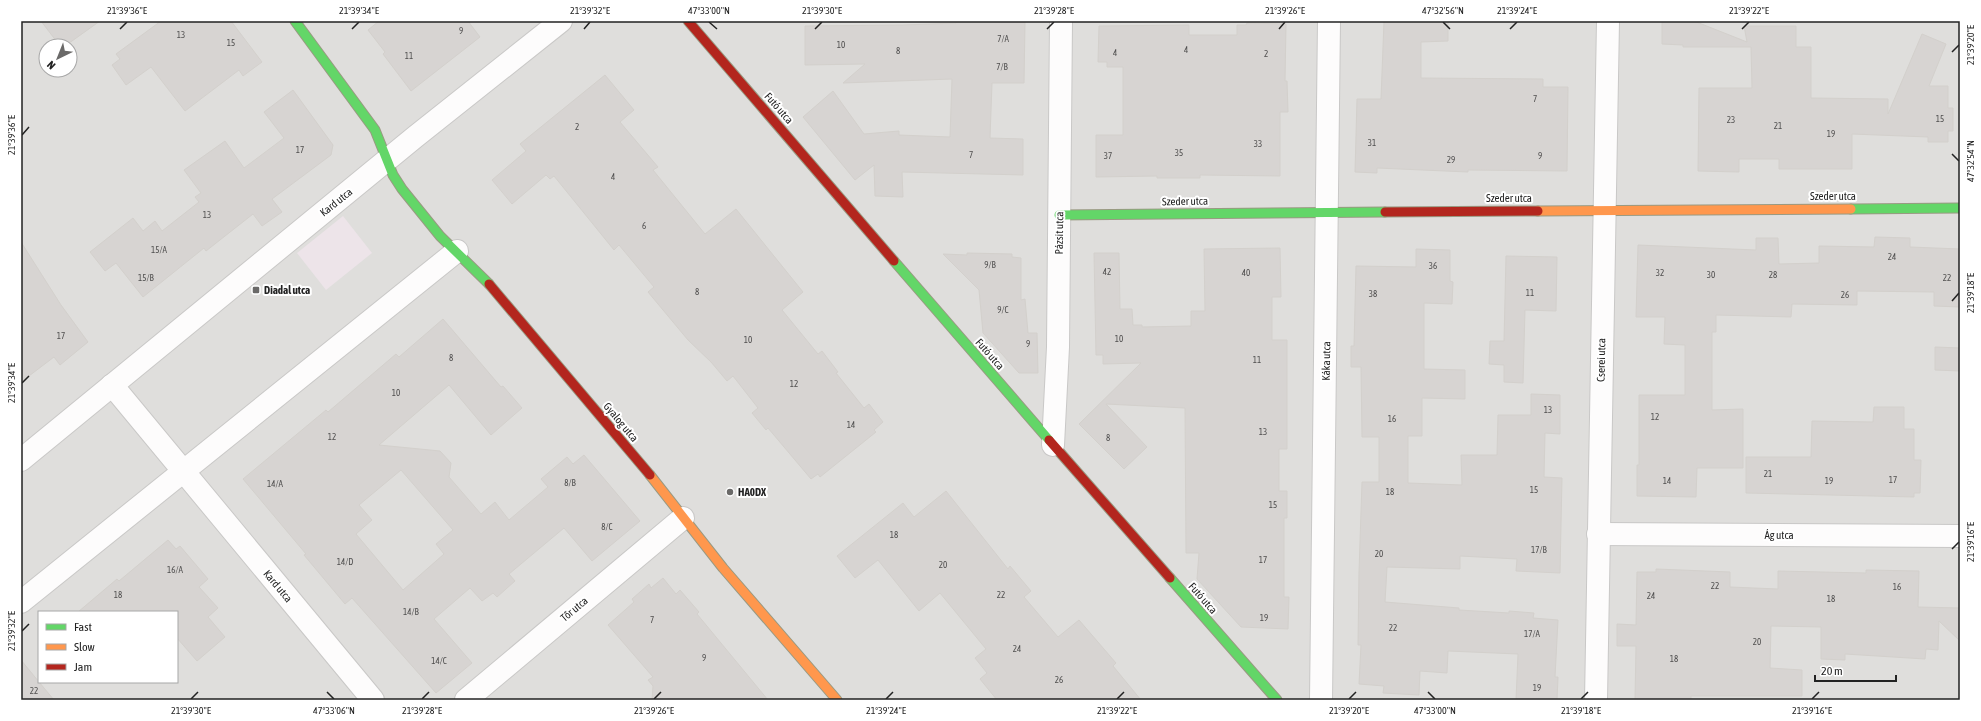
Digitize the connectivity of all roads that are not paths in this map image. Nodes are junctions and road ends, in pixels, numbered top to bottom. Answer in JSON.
{"nodes":[{"id":1,"x":295,"y":21,"type":"edge"},
{"id":2,"x":561,"y":21,"type":"edge"},
{"id":3,"x":688,"y":21,"type":"edge"},
{"id":4,"x":1061,"y":21,"type":"edge"},
{"id":5,"x":1329,"y":21,"type":"edge"},
{"id":6,"x":1608,"y":21,"type":"edge"},
{"id":7,"x":387,"y":160,"type":"junction"},
{"id":8,"x":1960,"y":208,"type":"edge"},
{"id":9,"x":1604,"y":210,"type":"junction"},
{"id":10,"x":1328,"y":212,"type":"junction"},
{"id":11,"x":1059,"y":215,"type":"junction"},
{"id":12,"x":456,"y":251,"type":"junction"},
{"id":13,"x":112,"y":385,"type":"junction"},
{"id":14,"x":1053,"y":445,"type":"junction"},
{"id":15,"x":21,"y":460,"type":"edge"},
{"id":16,"x":183,"y":472,"type":"junction"},
{"id":17,"x":683,"y":518,"type":"junction"},
{"id":18,"x":1598,"y":534,"type":"junction"},
{"id":19,"x":1960,"y":536,"type":"edge"},
{"id":20,"x":21,"y":602,"type":"edge"},
{"id":21,"x":373,"y":700,"type":"edge"},
{"id":22,"x":466,"y":700,"type":"edge"},
{"id":23,"x":837,"y":700,"type":"edge"},
{"id":24,"x":1277,"y":700,"type":"edge"},
{"id":25,"x":1321,"y":700,"type":"edge"},
{"id":26,"x":1596,"y":700,"type":"edge"}],
"edges":[{"from":1,"to":7,"type":"street"},
{"from":2,"to":7,"type":"street","name":"Kard utca"},
{"from":3,"to":14,"type":"street","name":"Futó utca"},
{"from":4,"to":11,"type":"street","name":"Pázsit utca"},
{"from":5,"to":10,"type":"street","name":"Káka utca"},
{"from":6,"to":9,"type":"street","name":"Cserei utca"},
{"from":7,"to":12,"type":"street","name":"Gyalog utca"},
{"from":7,"to":13,"type":"street","name":"Kard utca"},
{"from":8,"to":9,"type":"street","name":"Szeder utca"},
{"from":9,"to":10,"type":"street","name":"Szeder utca"},
{"from":9,"to":18,"type":"street","name":"Cserei utca"},
{"from":10,"to":11,"type":"street","name":"Szeder utca"},
{"from":10,"to":25,"type":"street","name":"Káka utca"},
{"from":11,"to":14,"type":"street","name":"Pázsit utca"},
{"from":12,"to":16,"type":"street"},
{"from":12,"to":17,"type":"street","name":"Gyalog utca"},
{"from":13,"to":15,"type":"street","name":"Kard utca"},
{"from":13,"to":16,"type":"street","name":"Kard utca"},
{"from":14,"to":24,"type":"street","name":"Futó utca"},
{"from":16,"to":20,"type":"street"},
{"from":16,"to":21,"type":"street","name":"Kard utca"},
{"from":17,"to":22,"type":"street","name":"Tőr utca"},
{"from":17,"to":23,"type":"street","name":"Gyalog utca"},
{"from":18,"to":19,"type":"street","name":"Ág utca"},
{"from":18,"to":26,"type":"street","name":"Cserei utca"}]}
